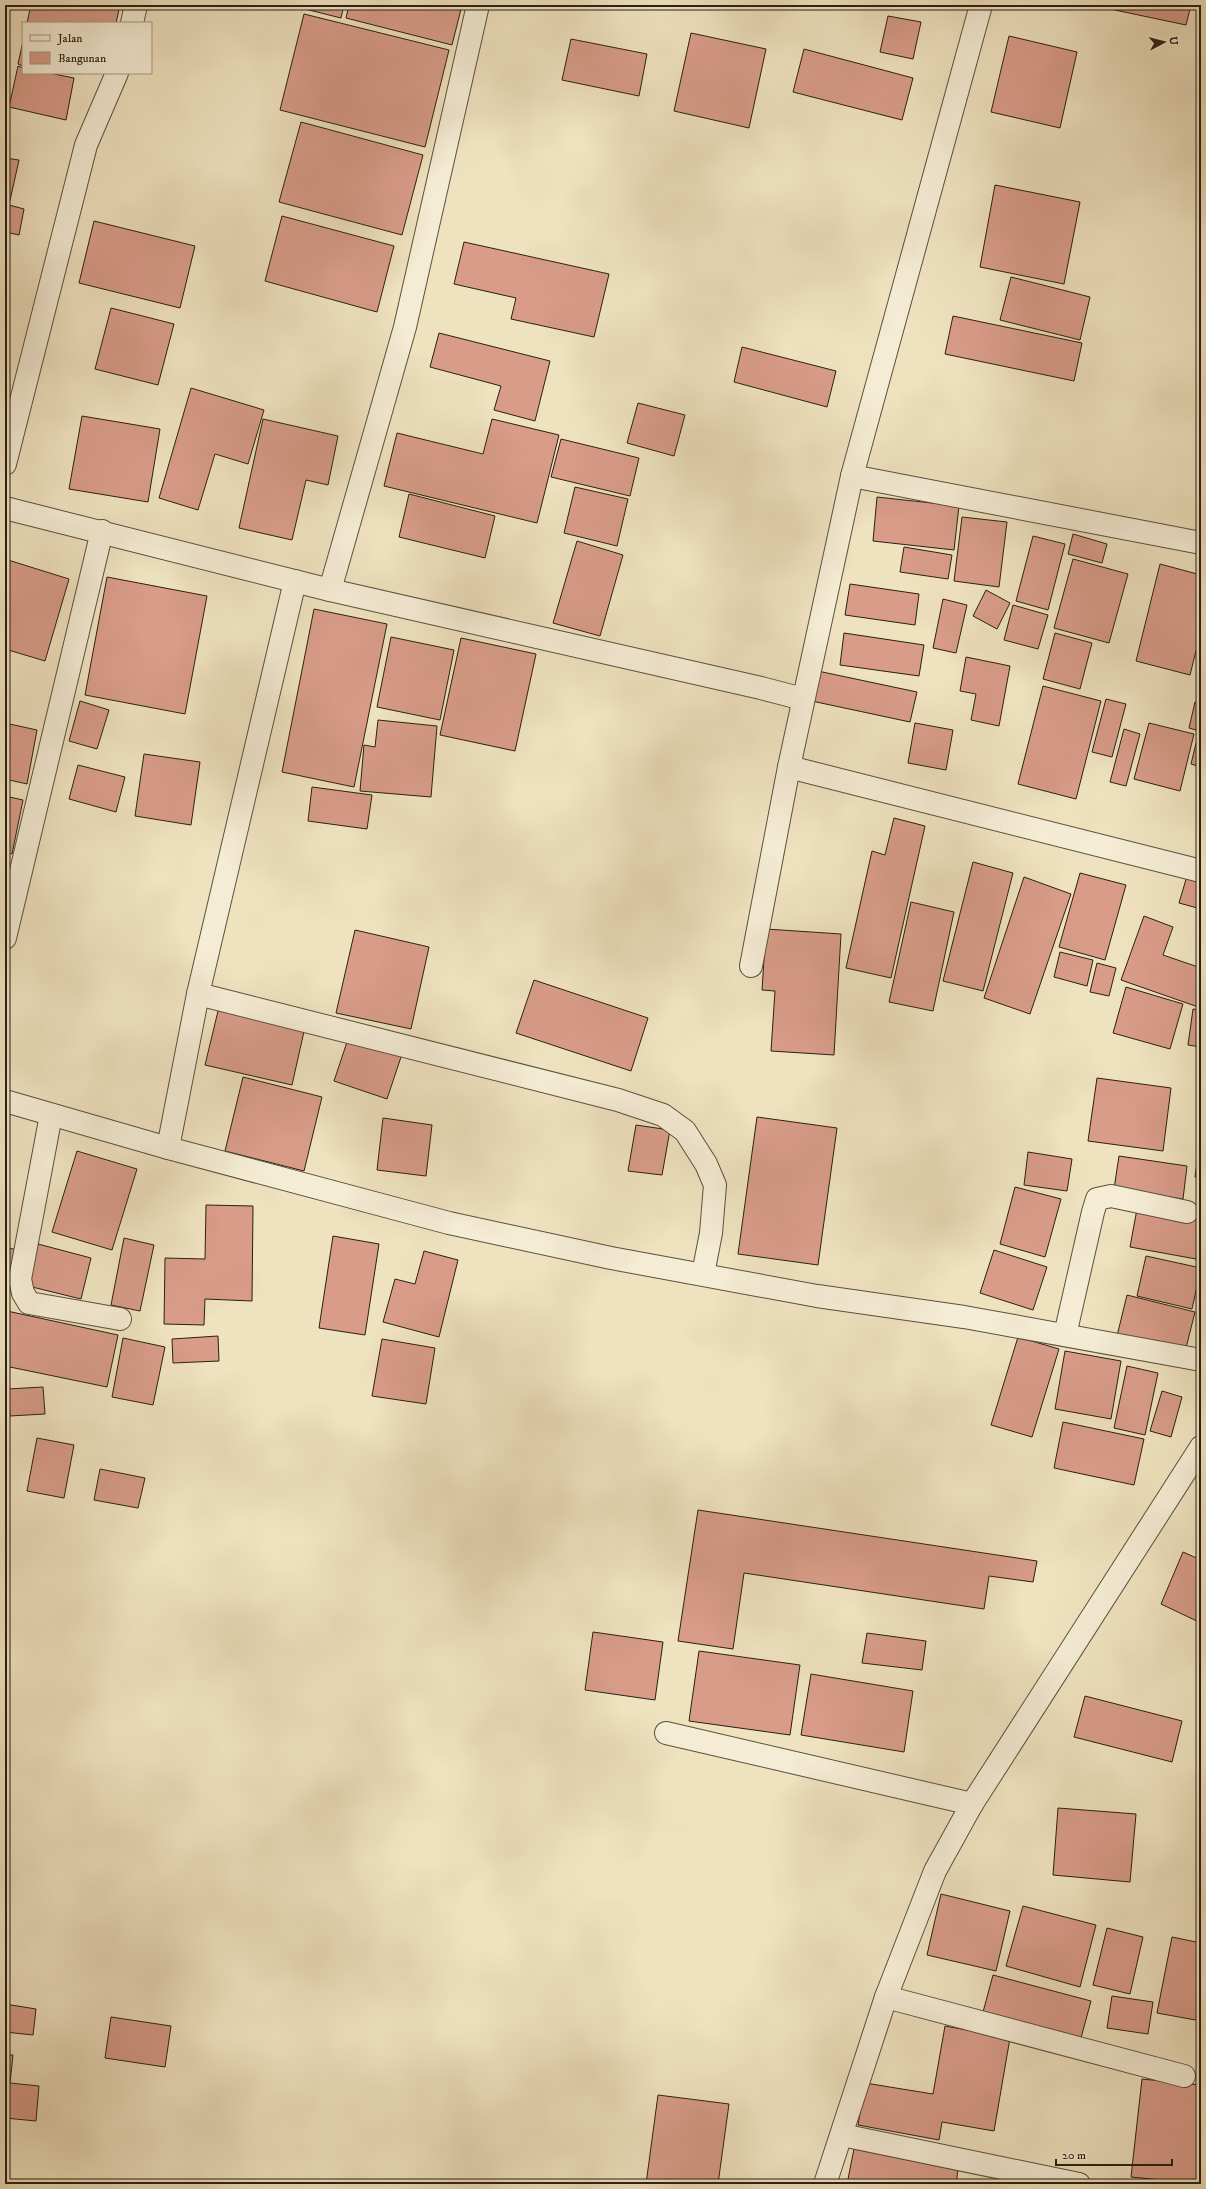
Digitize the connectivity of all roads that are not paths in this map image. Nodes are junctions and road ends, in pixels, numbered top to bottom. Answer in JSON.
{"nodes":[{"id":1,"x":136,"y":5,"type":"edge"},
{"id":2,"x":478,"y":5,"type":"edge"},
{"id":3,"x":981,"y":5,"type":"edge"},
{"id":4,"x":132,"y":22,"type":"edge"},
{"id":5,"x":117,"y":74,"type":"edge"},
{"id":6,"x":5,"y":464,"type":"edge"},
{"id":7,"x":852,"y":476,"type":"junction"},
{"id":8,"x":5,"y":508,"type":"edge"},
{"id":9,"x":102,"y":531,"type":"junction"},
{"id":10,"x":1201,"y":543,"type":"edge"},
{"id":11,"x":295,"y":582,"type":"junction"},
{"id":12,"x":330,"y":590,"type":"junction"},
{"id":13,"x":803,"y":699,"type":"junction"},
{"id":14,"x":788,"y":767,"type":"junction"},
{"id":15,"x":1201,"y":871,"type":"edge"},
{"id":16,"x":5,"y":938,"type":"edge"},
{"id":17,"x":751,"y":966,"type":"dead end"},
{"id":18,"x":198,"y":994,"type":"junction"},
{"id":19,"x":5,"y":1101,"type":"edge"},
{"id":20,"x":51,"y":1115,"type":"junction"},
{"id":21,"x":168,"y":1148,"type":"junction"},
{"id":22,"x":1187,"y":1212,"type":"dead end"},
{"id":23,"x":703,"y":1274,"type":"junction"},
{"id":24,"x":120,"y":1319,"type":"dead end"},
{"id":25,"x":1065,"y":1335,"type":"junction"},
{"id":26,"x":1201,"y":1360,"type":"edge"},
{"id":27,"x":1201,"y":1447,"type":"edge"},
{"id":28,"x":666,"y":1733,"type":"dead end"},
{"id":29,"x":972,"y":1804,"type":"junction"},
{"id":30,"x":886,"y":1997,"type":"junction"},
{"id":31,"x":1184,"y":2076,"type":"dead end"},
{"id":32,"x":842,"y":2135,"type":"junction"},
{"id":33,"x":825,"y":2184,"type":"edge"},
{"id":34,"x":1079,"y":2184,"type":"edge"}],
"edges":[{"from":1,"to":4,"type":"street"},
{"from":2,"to":12,"type":"street"},
{"from":3,"to":7,"type":"street"},
{"from":5,"to":6,"type":"street"},
{"from":7,"to":10,"type":"street"},
{"from":7,"to":13,"type":"street"},
{"from":8,"to":9,"type":"street"},
{"from":9,"to":11,"type":"street"},
{"from":9,"to":16,"type":"street"},
{"from":11,"to":12,"type":"street"},
{"from":11,"to":18,"type":"street"},
{"from":12,"to":13,"type":"street"},
{"from":13,"to":14,"type":"street"},
{"from":14,"to":15,"type":"street"},
{"from":14,"to":17,"type":"street"},
{"from":18,"to":21,"type":"street"},
{"from":18,"to":23,"type":"street"},
{"from":19,"to":20,"type":"street"},
{"from":20,"to":21,"type":"street"},
{"from":20,"to":24,"type":"street"},
{"from":21,"to":23,"type":"street"},
{"from":22,"to":25,"type":"street"},
{"from":23,"to":25,"type":"street"},
{"from":25,"to":26,"type":"street"},
{"from":27,"to":29,"type":"street"},
{"from":28,"to":29,"type":"street"},
{"from":29,"to":30,"type":"street"},
{"from":30,"to":31,"type":"street"},
{"from":30,"to":32,"type":"street"},
{"from":32,"to":33,"type":"street"},
{"from":32,"to":34,"type":"street"}]}
